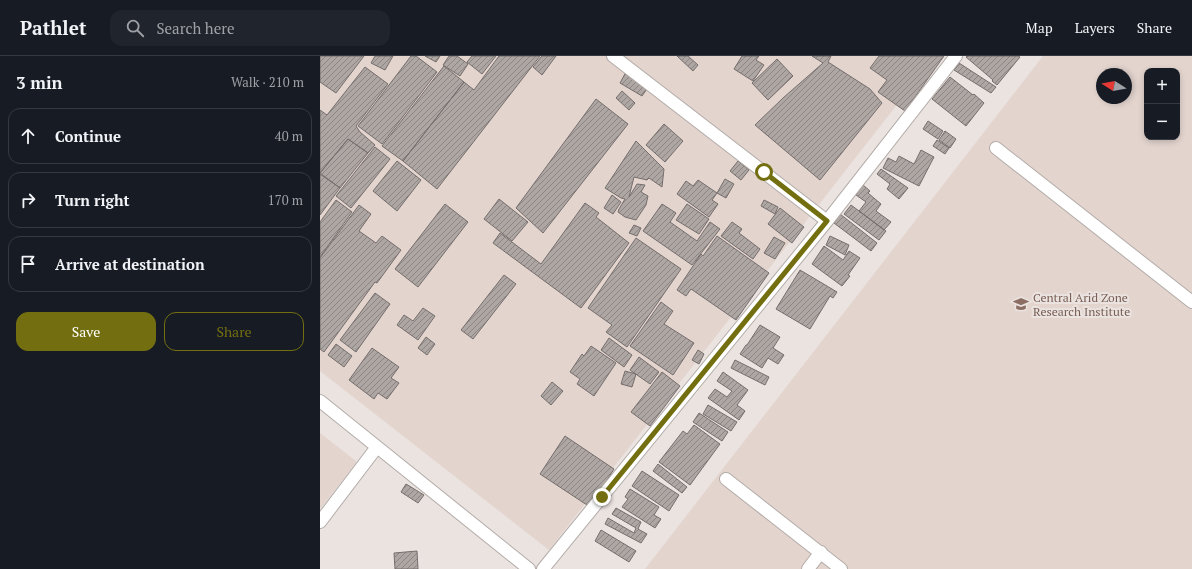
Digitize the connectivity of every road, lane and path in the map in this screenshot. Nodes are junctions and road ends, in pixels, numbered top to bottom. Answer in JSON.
{"nodes":[{"id":1,"x":613,"y":56,"type":"edge"},
{"id":2,"x":956,"y":56,"type":"edge"},
{"id":3,"x":996,"y":148,"type":"dead end"},
{"id":4,"x":827,"y":221,"type":"junction"},
{"id":5,"x":1192,"y":302,"type":"edge"},
{"id":6,"x":320,"y":401,"type":"edge"},
{"id":7,"x":377,"y":447,"type":"junction"},
{"id":8,"x":726,"y":479,"type":"dead end"},
{"id":9,"x":320,"y":522,"type":"edge"},
{"id":10,"x":821,"y":552,"type":"junction"},
{"id":11,"x":528,"y":569,"type":"edge"},
{"id":12,"x":543,"y":569,"type":"edge"},
{"id":13,"x":808,"y":569,"type":"edge"},
{"id":14,"x":841,"y":569,"type":"edge"}],
"edges":[{"from":1,"to":4,"type":"street"},
{"from":2,"to":4,"type":"street"},
{"from":3,"to":5,"type":"street"},
{"from":4,"to":12,"type":"street"},
{"from":6,"to":7,"type":"street"},
{"from":7,"to":9,"type":"street"},
{"from":7,"to":11,"type":"street"},
{"from":8,"to":10,"type":"street"},
{"from":10,"to":13,"type":"street"},
{"from":10,"to":14,"type":"street"}]}
